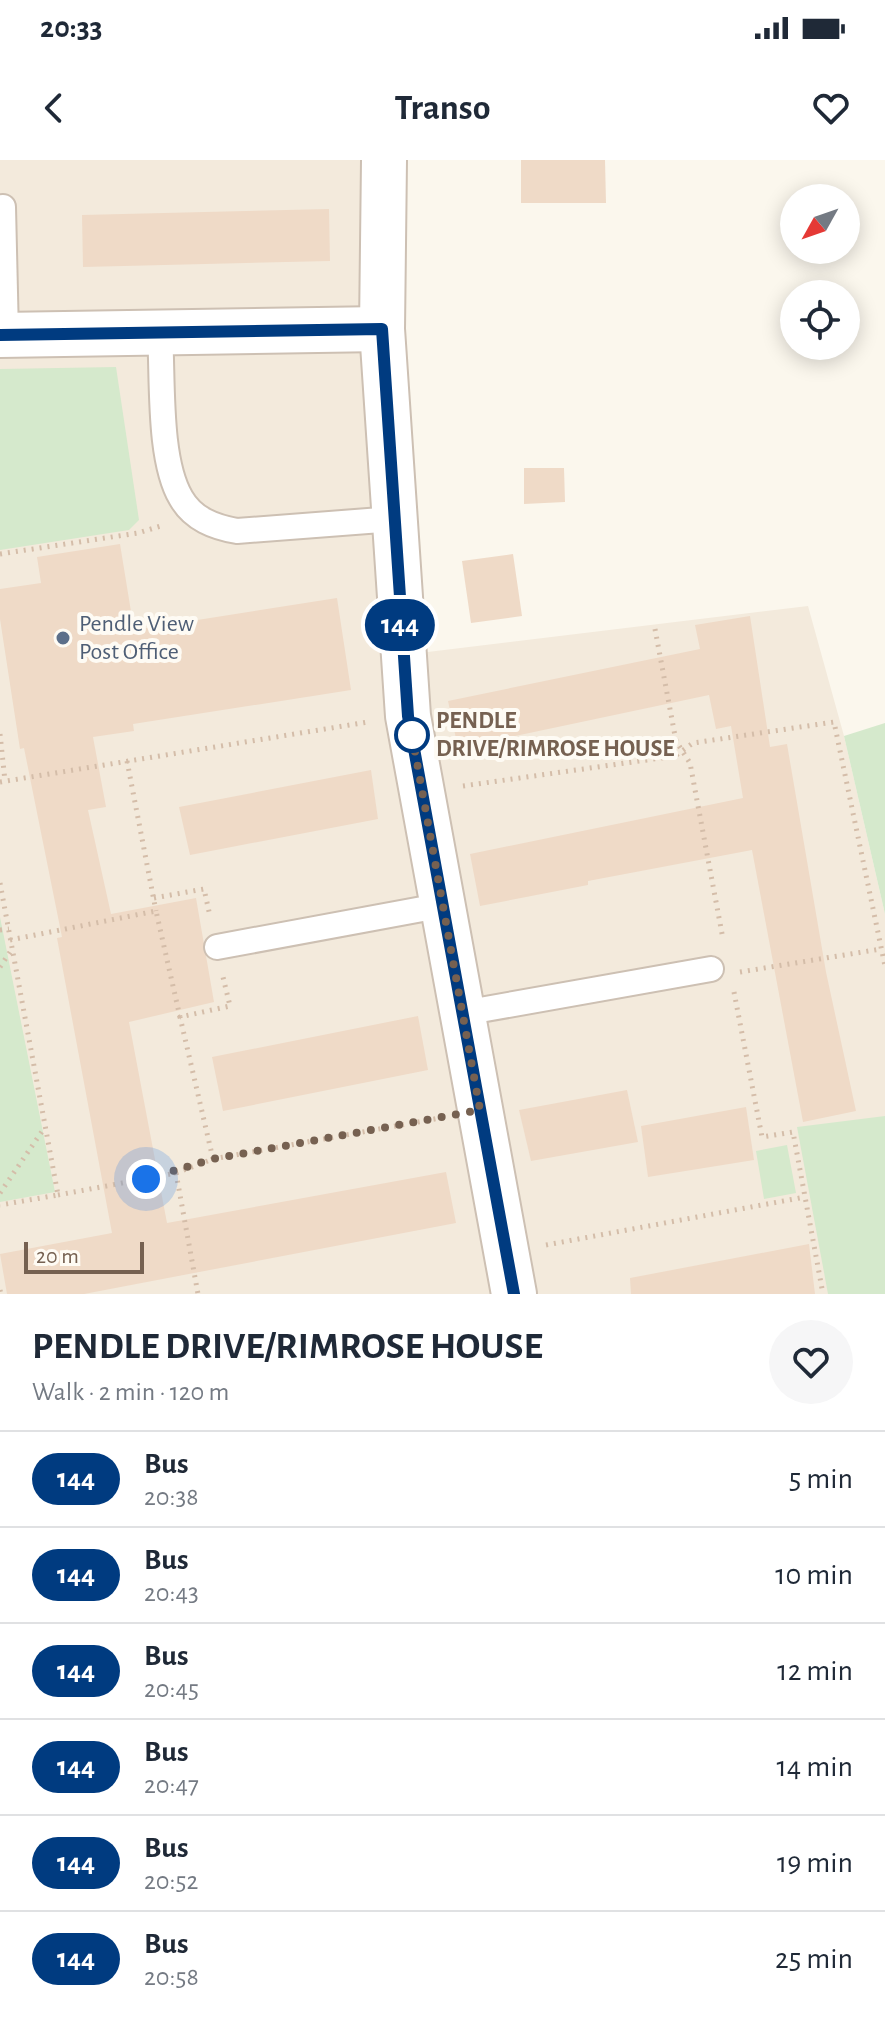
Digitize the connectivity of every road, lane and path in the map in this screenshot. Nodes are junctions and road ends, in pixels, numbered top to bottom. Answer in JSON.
{"nodes":[{"id":1,"x":384,"y":160,"type":"edge"},
{"id":2,"x":3,"y":207,"type":"dead end"},
{"id":3,"x":382,"y":329,"type":"junction"},
{"id":4,"x":160,"y":334,"type":"junction"},
{"id":5,"x":3,"y":335,"type":"edge"},
{"id":6,"x":195,"y":515,"type":"junction"},
{"id":7,"x":394,"y":519,"type":"junction"},
{"id":8,"x":0,"y":554,"type":"edge"},
{"id":9,"x":408,"y":716,"type":"junction"},
{"id":10,"x":0,"y":734,"type":"edge"},
{"id":11,"x":127,"y":761,"type":"junction"},
{"id":12,"x":2,"y":781,"type":"edge"},
{"id":13,"x":421,"y":792,"type":"junction"},
{"id":14,"x":0,"y":883,"type":"edge"},
{"id":15,"x":154,"y":898,"type":"junction"},
{"id":16,"x":444,"y":905,"type":"junction"},
{"id":17,"x":156,"y":911,"type":"junction"},
{"id":18,"x":9,"y":929,"type":"junction"},
{"id":19,"x":0,"y":930,"type":"edge"},
{"id":20,"x":10,"y":940,"type":"junction"},
{"id":21,"x":217,"y":947,"type":"junction"},
{"id":22,"x":12,"y":949,"type":"junction"},
{"id":23,"x":881,"y":949,"type":"junction"},
{"id":24,"x":885,"y":966,"type":"edge"},
{"id":25,"x":0,"y":967,"type":"edge"},
{"id":26,"x":711,"y":969,"type":"joint"},
{"id":27,"x":463,"y":1013,"type":"junction"},
{"id":28,"x":180,"y":1017,"type":"junction"},
{"id":29,"x":480,"y":1110,"type":"junction"},
{"id":30,"x":45,"y":1126,"type":"junction"},
{"id":31,"x":213,"y":1159,"type":"junction"},
{"id":32,"x":176,"y":1173,"type":"junction"},
{"id":33,"x":0,"y":1193,"type":"edge"},
{"id":34,"x":58,"y":1195,"type":"junction"},
{"id":35,"x":805,"y":1197,"type":"dead end"},
{"id":36,"x":0,"y":1205,"type":"edge"},
{"id":37,"x":510,"y":1273,"type":"edge"},
{"id":38,"x":198,"y":1294,"type":"edge"}],
"edges":[{"from":1,"to":3,"type":"street"},
{"from":2,"to":5,"type":"lane"},
{"from":3,"to":4,"type":"street"},
{"from":3,"to":7,"type":"street"},
{"from":4,"to":5,"type":"street"},
{"from":4,"to":6,"type":"lane"},
{"from":6,"to":7,"type":"lane"},
{"from":6,"to":8,"type":"path"},
{"from":7,"to":9,"type":"street"},
{"from":9,"to":11,"type":"path"},
{"from":9,"to":13,"type":"street"},
{"from":10,"to":12,"type":"path"},
{"from":11,"to":12,"type":"path"},
{"from":11,"to":15,"type":"path"},
{"from":13,"to":16,"type":"street"},
{"from":13,"to":23,"type":"path"},
{"from":14,"to":18,"type":"path"},
{"from":15,"to":17,"type":"path"},
{"from":15,"to":21,"type":"path"},
{"from":16,"to":21,"type":"lane"},
{"from":16,"to":27,"type":"street"},
{"from":17,"to":20,"type":"path"},
{"from":17,"to":28,"type":"path"},
{"from":18,"to":19,"type":"path"},
{"from":18,"to":20,"type":"path"},
{"from":20,"to":22,"type":"path"},
{"from":21,"to":28,"type":"path"},
{"from":22,"to":25,"type":"path"},
{"from":22,"to":30,"type":"path"},
{"from":23,"to":24,"type":"path"},
{"from":23,"to":26,"type":"path"},
{"from":26,"to":27,"type":"lane"},
{"from":27,"to":29,"type":"street"},
{"from":28,"to":31,"type":"path"},
{"from":29,"to":31,"type":"path"},
{"from":29,"to":37,"type":"street"},
{"from":30,"to":33,"type":"path"},
{"from":30,"to":34,"type":"path"},
{"from":31,"to":32,"type":"path"},
{"from":32,"to":34,"type":"path"},
{"from":32,"to":38,"type":"path"},
{"from":34,"to":36,"type":"path"},
{"from":35,"to":37,"type":"path"}]}
